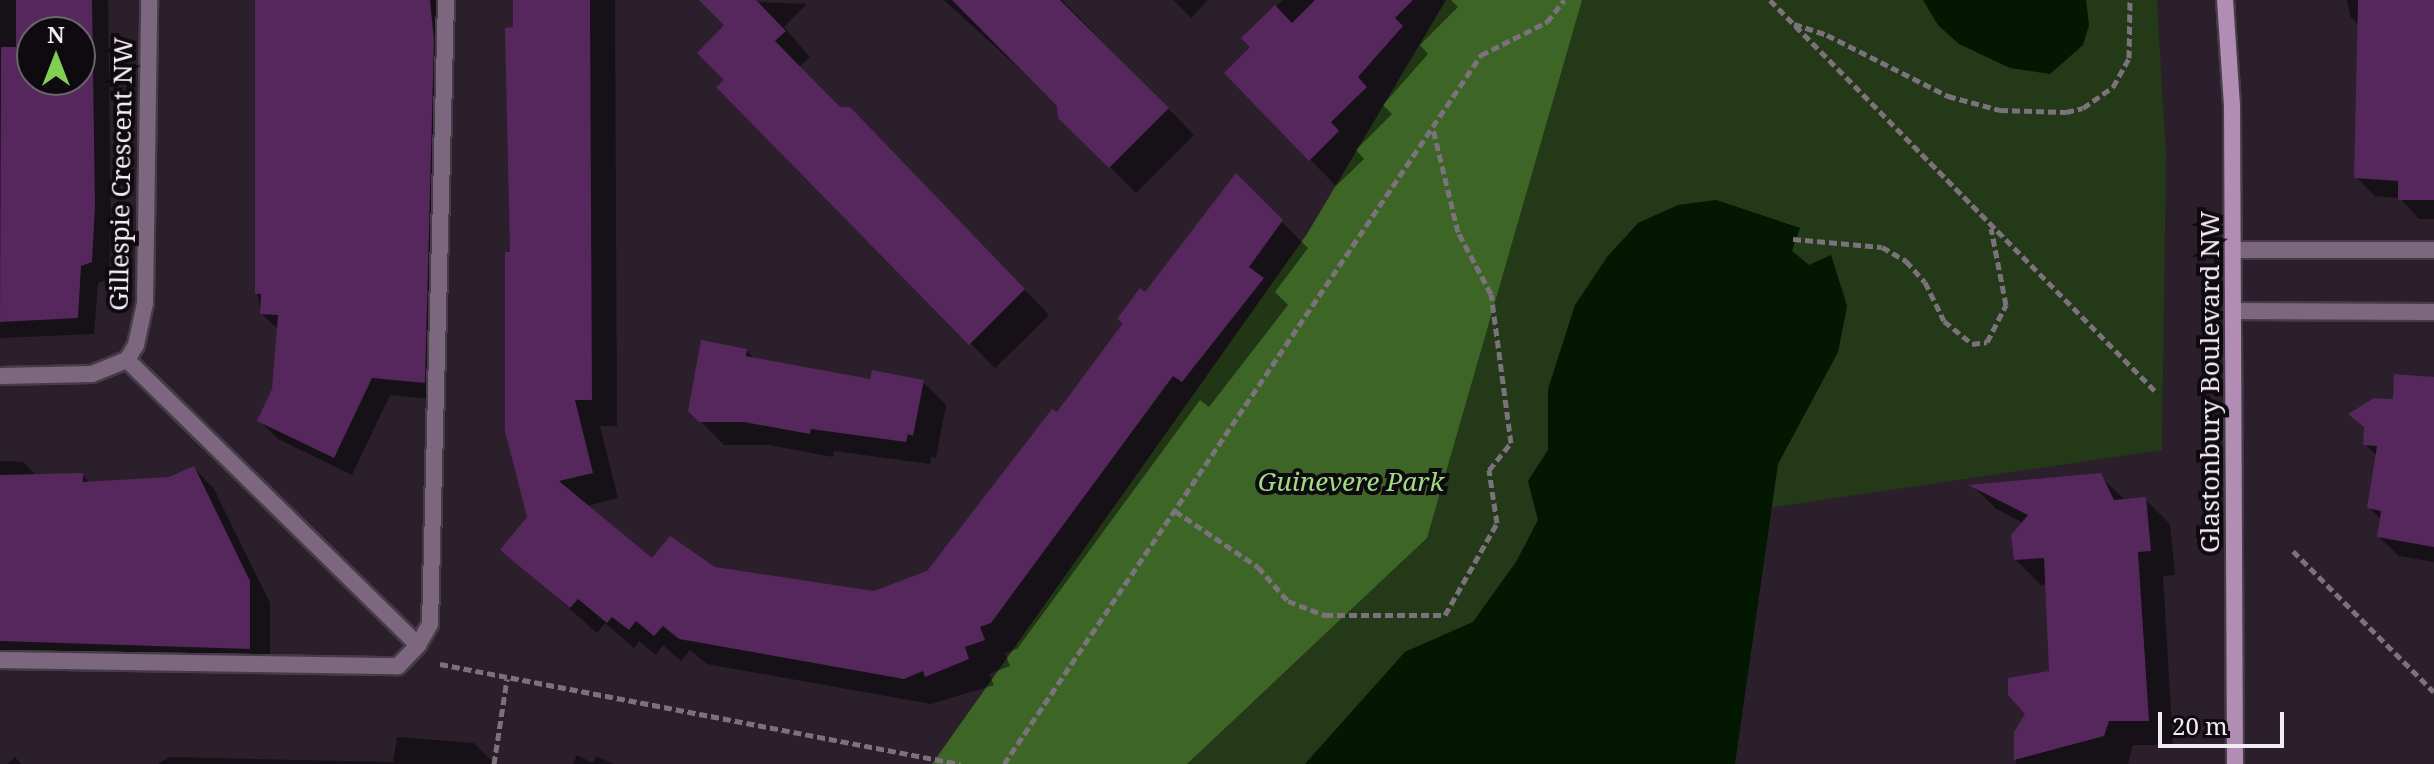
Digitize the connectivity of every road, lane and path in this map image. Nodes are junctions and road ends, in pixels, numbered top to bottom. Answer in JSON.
{"nodes":[{"id":1,"x":149,"y":0,"type":"edge"},
{"id":2,"x":446,"y":0,"type":"edge"},
{"id":3,"x":1564,"y":0,"type":"edge"},
{"id":4,"x":1770,"y":0,"type":"edge"},
{"id":5,"x":2130,"y":0,"type":"edge"},
{"id":6,"x":2225,"y":0,"type":"edge"},
{"id":7,"x":1793,"y":24,"type":"junction"},
{"id":8,"x":1433,"y":129,"type":"junction"},
{"id":9,"x":1991,"y":227,"type":"junction"},
{"id":10,"x":1793,"y":239,"type":"dead end"},
{"id":11,"x":2234,"y":250,"type":"junction"},
{"id":12,"x":2434,"y":250,"type":"edge"},
{"id":13,"x":2234,"y":311,"type":"junction"},
{"id":14,"x":2434,"y":312,"type":"edge"},
{"id":15,"x":127,"y":360,"type":"junction"},
{"id":16,"x":0,"y":376,"type":"edge"},
{"id":17,"x":2157,"y":393,"type":"dead end"},
{"id":18,"x":1175,"y":511,"type":"junction"},
{"id":19,"x":2293,"y":551,"type":"dead end"},
{"id":20,"x":418,"y":645,"type":"junction"},
{"id":21,"x":0,"y":660,"type":"edge"},
{"id":22,"x":507,"y":679,"type":"junction"},
{"id":23,"x":2434,"y":692,"type":"edge"},
{"id":24,"x":494,"y":764,"type":"edge"},
{"id":25,"x":960,"y":764,"type":"edge"},
{"id":26,"x":1004,"y":764,"type":"edge"},
{"id":27,"x":2235,"y":764,"type":"edge"}],
"edges":[{"from":1,"to":15,"type":"street","name":"Gillespie Crescent NW"},
{"from":2,"to":20,"type":"street"},
{"from":3,"to":8,"type":"path"},
{"from":4,"to":7,"type":"path"},
{"from":5,"to":7,"type":"path"},
{"from":6,"to":11,"type":"street","name":"Glastonbury Boulevard NW"},
{"from":7,"to":9,"type":"path"},
{"from":8,"to":18,"type":"path"},
{"from":8,"to":18,"type":"path"},
{"from":9,"to":10,"type":"path"},
{"from":9,"to":17,"type":"path"},
{"from":11,"to":12,"type":"street"},
{"from":11,"to":13,"type":"street","name":"Glastonbury Boulevard NW"},
{"from":13,"to":14,"type":"street"},
{"from":13,"to":27,"type":"street","name":"Glastonbury Boulevard NW"},
{"from":15,"to":16,"type":"street"},
{"from":15,"to":20,"type":"street"},
{"from":18,"to":26,"type":"path"},
{"from":19,"to":23,"type":"path"},
{"from":20,"to":21,"type":"street"},
{"from":20,"to":22,"type":"path"},
{"from":22,"to":24,"type":"path"},
{"from":22,"to":25,"type":"path"}]}
